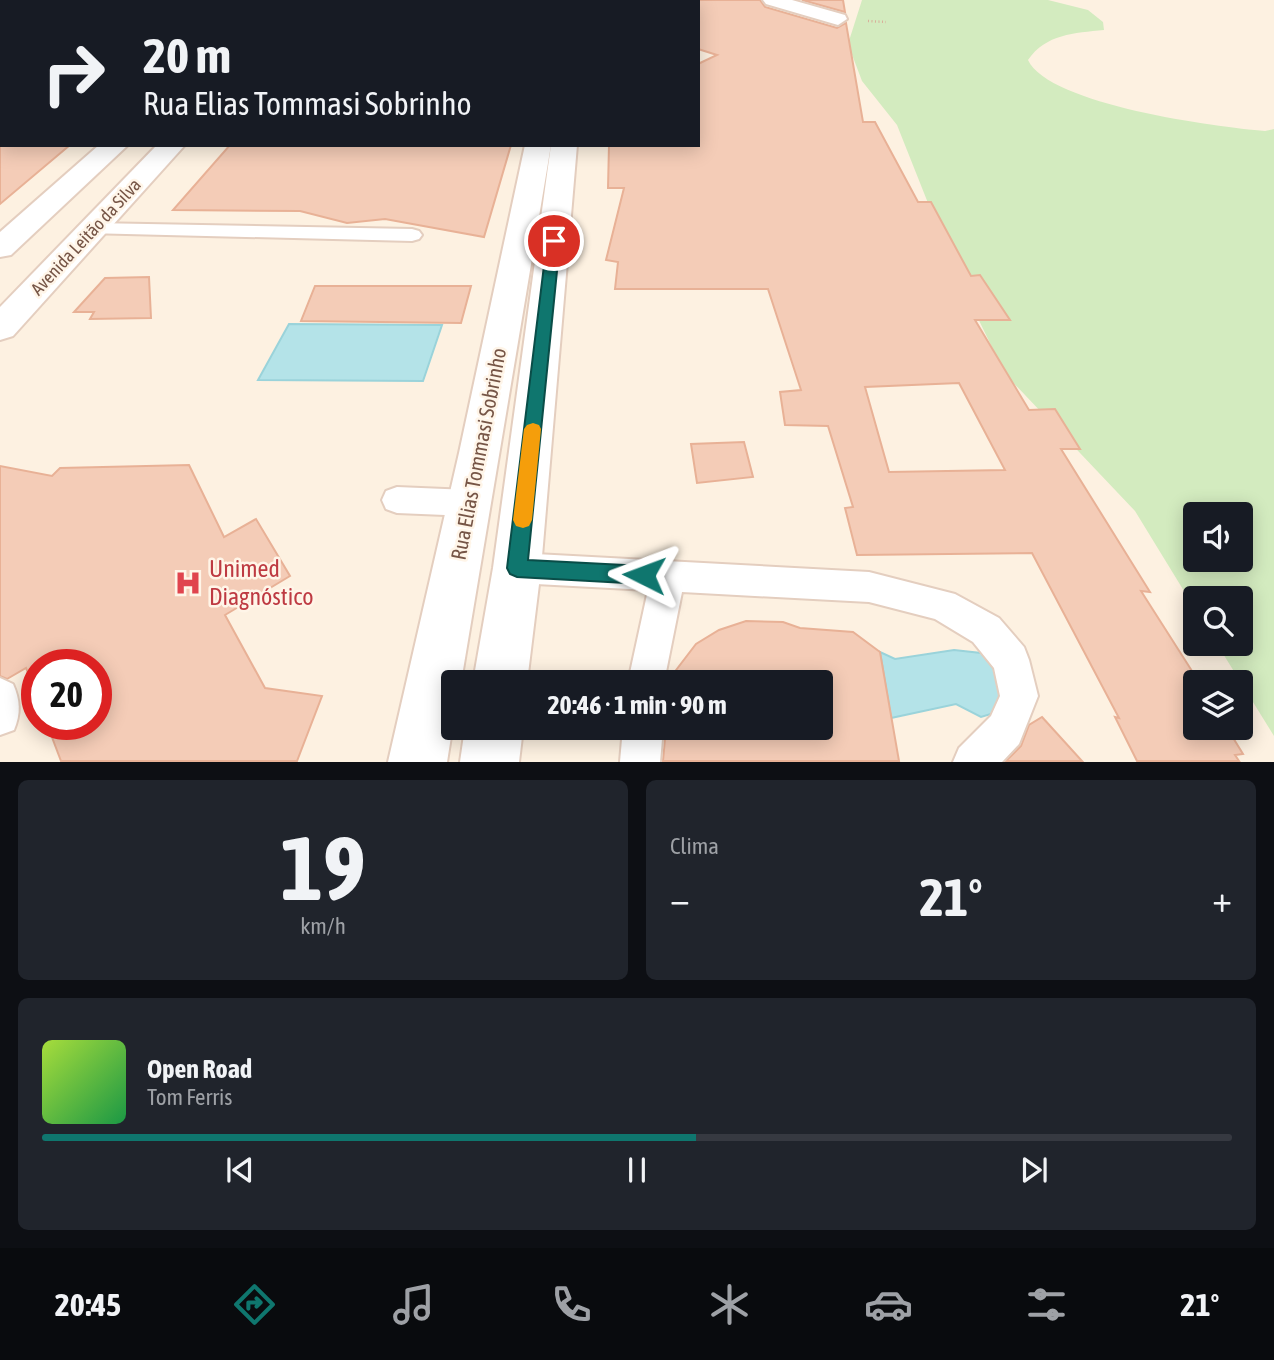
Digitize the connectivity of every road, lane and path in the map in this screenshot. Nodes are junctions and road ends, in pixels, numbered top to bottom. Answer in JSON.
{"nodes":[{"id":1,"x":772,"y":0,"type":"edge"},
{"id":2,"x":838,"y":19,"type":"dead end"},
{"id":3,"x":113,"y":147,"type":"edge"},
{"id":4,"x":170,"y":147,"type":"edge"},
{"id":5,"x":538,"y":147,"type":"edge"},
{"id":6,"x":564,"y":147,"type":"edge"},
{"id":7,"x":93,"y":229,"type":"junction"},
{"id":8,"x":412,"y":235,"type":"dead end"},
{"id":9,"x":0,"y":248,"type":"edge"},
{"id":10,"x":0,"y":328,"type":"edge"},
{"id":11,"x":397,"y":500,"type":"dead end"},
{"id":12,"x":469,"y":503,"type":"junction"},
{"id":13,"x":517,"y":568,"type":"junction"},
{"id":14,"x":668,"y":576,"type":"junction"},
{"id":15,"x":502,"y":670,"type":"edge"},
{"id":16,"x":648,"y":670,"type":"edge"},
{"id":17,"x":0,"y":697,"type":"edge"},
{"id":18,"x":0,"y":716,"type":"edge"},
{"id":19,"x":492,"y":740,"type":"edge"},
{"id":20,"x":642,"y":740,"type":"edge"},
{"id":21,"x":417,"y":761,"type":"edge"},
{"id":22,"x":489,"y":761,"type":"edge"},
{"id":23,"x":640,"y":761,"type":"edge"},
{"id":24,"x":973,"y":761,"type":"edge"}],
"edges":[{"from":1,"to":2,"type":"street"},
{"from":3,"to":9,"type":"street","name":"Avenida Leitão da Silva"},
{"from":4,"to":7,"type":"street","name":"Avenida Leitão da Silva"},
{"from":5,"to":12,"type":"street","name":"Rua Elias Tommasi Sobrinho"},
{"from":6,"to":13,"type":"street","name":"Rua Elias Tommasi Sobrinho"},
{"from":7,"to":8,"type":"lane"},
{"from":7,"to":10,"type":"street","name":"Avenida Leitão da Silva"},
{"from":11,"to":12,"type":"lane"},
{"from":12,"to":21,"type":"street","name":"Rua Elias Tommasi Sobrinho"},
{"from":13,"to":14,"type":"lane"},
{"from":13,"to":15,"type":"street","name":"Rua Elias Tommasi Sobrinho"},
{"from":14,"to":16,"type":"lane"},
{"from":14,"to":24,"type":"lane"},
{"from":17,"to":18,"type":"lane"},
{"from":19,"to":22,"type":"street"},
{"from":20,"to":23,"type":"lane"}]}
